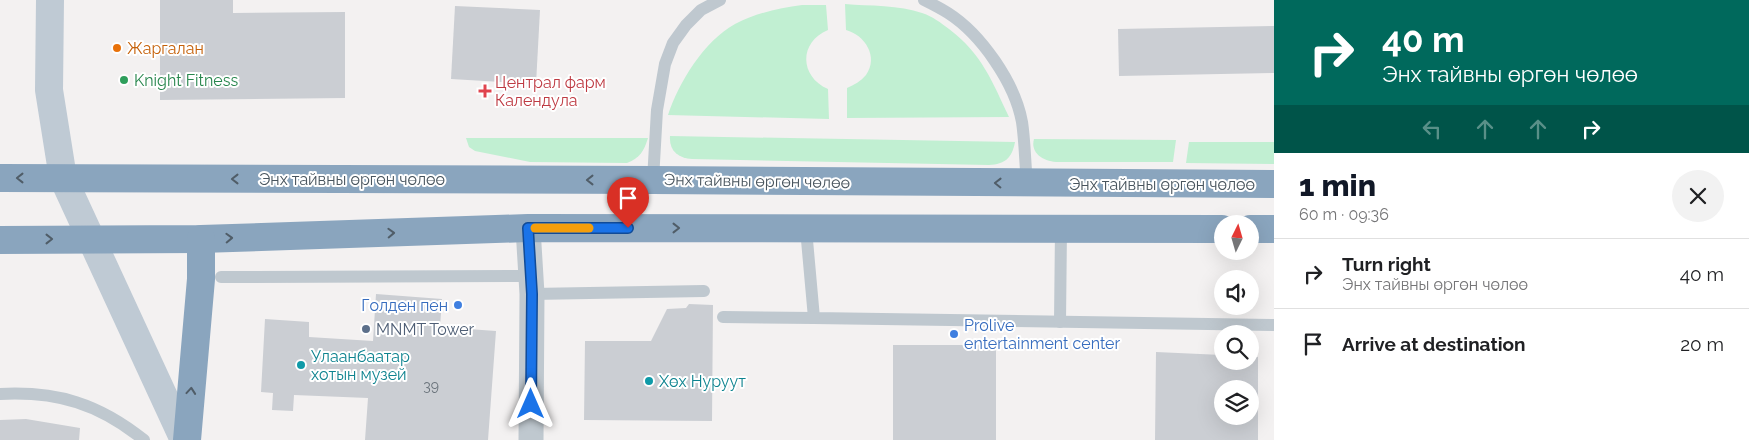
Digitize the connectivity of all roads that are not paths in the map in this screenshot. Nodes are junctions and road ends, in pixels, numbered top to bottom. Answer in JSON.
{"nodes":[{"id":1,"x":50,"y":0,"type":"edge"},
{"id":2,"x":720,"y":0,"type":"edge"},
{"id":3,"x":924,"y":0,"type":"edge"},
{"id":4,"x":697,"y":5,"type":"edge"},
{"id":5,"x":0,"y":178,"type":"edge"},
{"id":6,"x":63,"y":178,"type":"junction"},
{"id":7,"x":653,"y":180,"type":"junction"},
{"id":8,"x":1027,"y":183,"type":"junction"},
{"id":9,"x":1274,"y":184,"type":"edge"},
{"id":10,"x":528,"y":228,"type":"junction"},
{"id":11,"x":806,"y":229,"type":"junction"},
{"id":12,"x":1061,"y":229,"type":"junction"},
{"id":13,"x":1214,"y":229,"type":"edge"},
{"id":14,"x":1259,"y":229,"type":"edge"},
{"id":15,"x":1274,"y":229,"type":"edge"},
{"id":16,"x":91,"y":239,"type":"junction"},
{"id":17,"x":201,"y":239,"type":"junction"},
{"id":18,"x":0,"y":240,"type":"edge"},
{"id":19,"x":221,"y":276,"type":"dead end"},
{"id":20,"x":531,"y":285,"type":"junction"},
{"id":21,"x":704,"y":291,"type":"dead end"},
{"id":22,"x":723,"y":317,"type":"dead end"},
{"id":23,"x":814,"y":318,"type":"junction"},
{"id":24,"x":1060,"y":322,"type":"junction"},
{"id":25,"x":1274,"y":325,"type":"edge"},
{"id":26,"x":0,"y":394,"type":"edge"},
{"id":27,"x":144,"y":440,"type":"edge"},
{"id":28,"x":186,"y":440,"type":"edge"},
{"id":29,"x":531,"y":440,"type":"edge"}],
"edges":[{"from":1,"to":6,"type":"main road"},
{"from":2,"to":4,"type":"lane"},
{"from":3,"to":8,"type":"lane"},
{"from":4,"to":7,"type":"lane"},
{"from":6,"to":5,"type":"highway","name":"Энх тайвны өргөн чөлөө","one_way":true},
{"from":7,"to":6,"type":"highway","name":"Энх тайвны өргөн чөлөө","one_way":true},
{"from":6,"to":16,"type":"main road"},
{"from":8,"to":7,"type":"highway","name":"Энх тайвны өргөн чөлөө","one_way":true},
{"from":8,"to":9,"type":"highway","name":"Энх тайвны өргөн чөлөө"},
{"from":10,"to":11,"type":"highway","one_way":true},
{"from":17,"to":10,"type":"highway","one_way":true},
{"from":10,"to":20,"type":"street"},
{"from":11,"to":12,"type":"highway"},
{"from":11,"to":23,"type":"lane"},
{"from":12,"to":13,"type":"highway"},
{"from":12,"to":24,"type":"lane"},
{"from":14,"to":15,"type":"highway"},
{"from":16,"to":17,"type":"highway"},
{"from":18,"to":16,"type":"highway","one_way":true},
{"from":16,"to":28,"type":"main road"},
{"from":28,"to":17,"type":"highway","one_way":true},
{"from":19,"to":20,"type":"lane"},
{"from":20,"to":21,"type":"lane"},
{"from":20,"to":29,"type":"street"},
{"from":22,"to":23,"type":"lane"},
{"from":23,"to":24,"type":"lane"},
{"from":24,"to":25,"type":"lane"},
{"from":26,"to":27,"type":"lane"}]}
